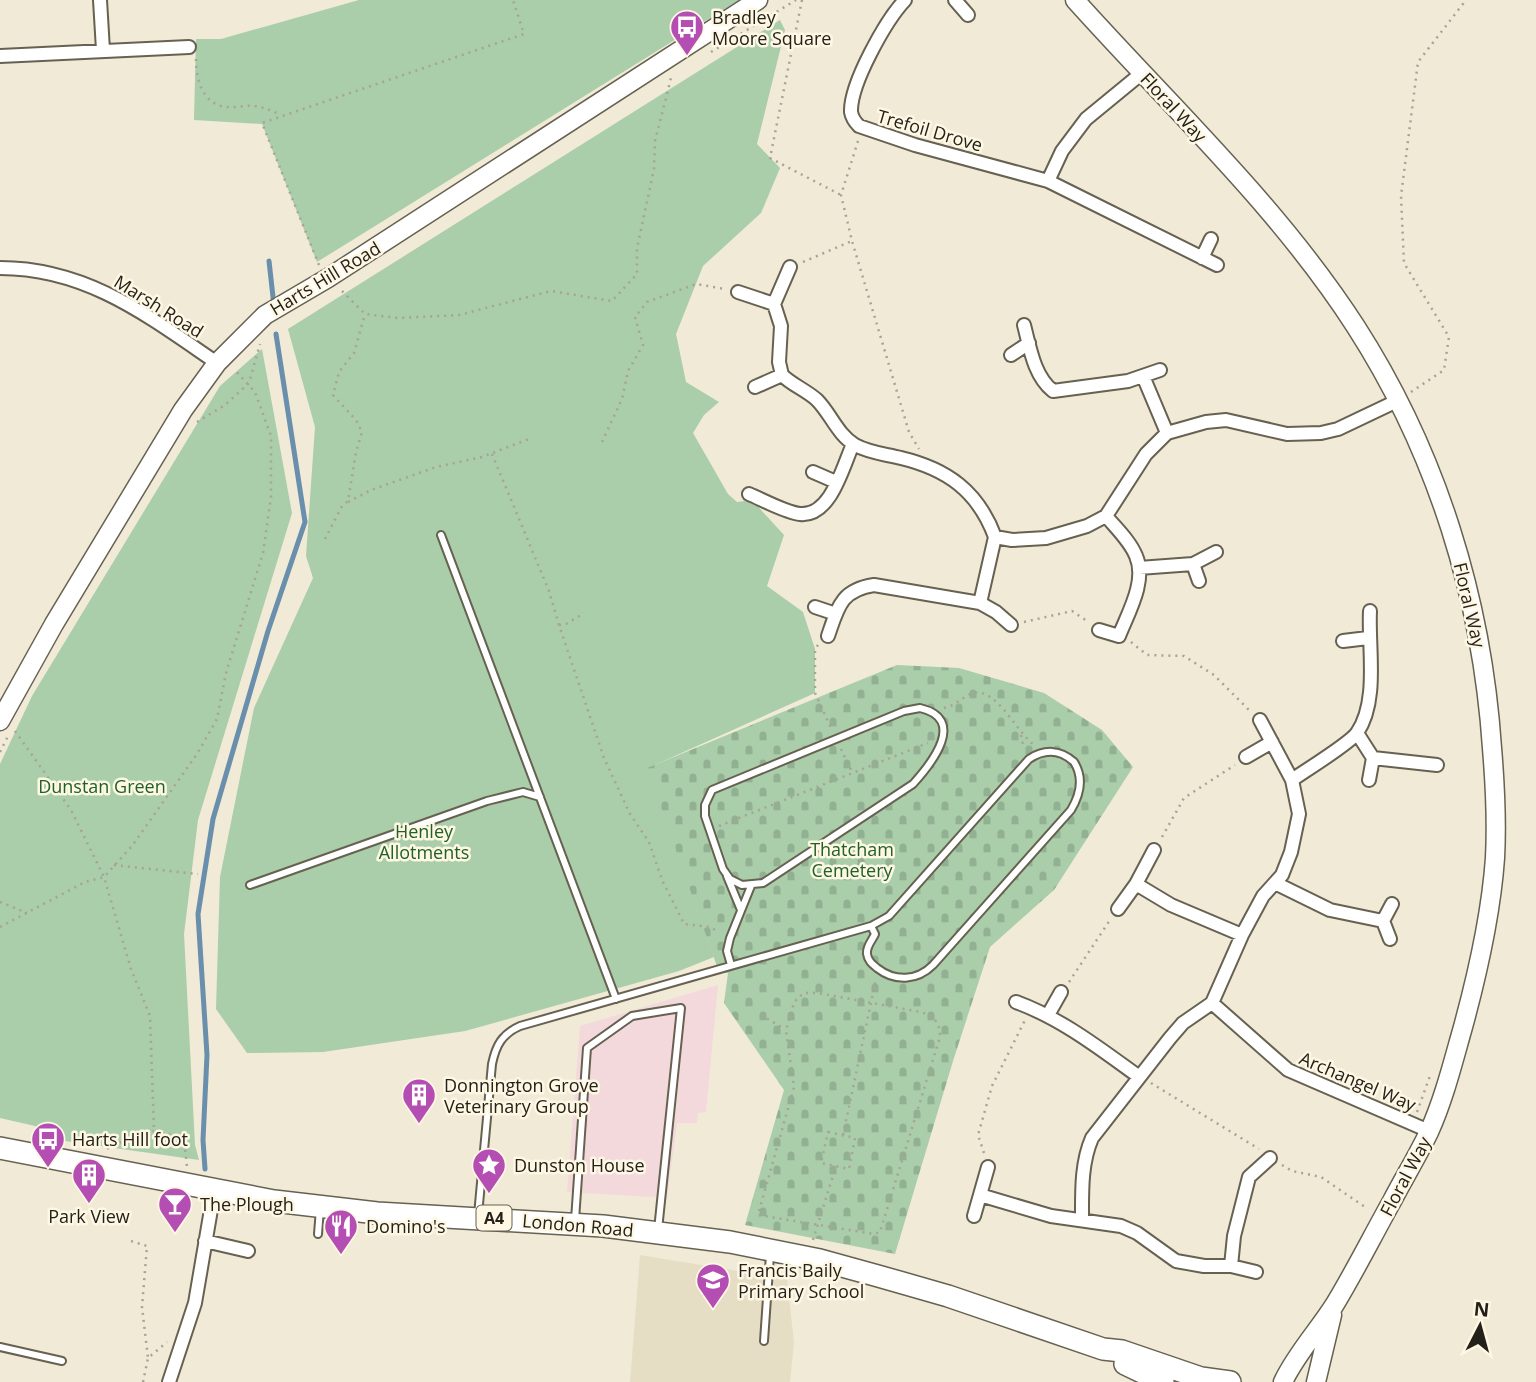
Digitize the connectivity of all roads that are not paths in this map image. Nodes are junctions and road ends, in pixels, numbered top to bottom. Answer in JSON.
{"nodes":[{"id":1,"x":100,"y":0,"type":"edge"},
{"id":2,"x":758,"y":0,"type":"edge"},
{"id":3,"x":905,"y":0,"type":"edge"},
{"id":4,"x":955,"y":0,"type":"edge"},
{"id":5,"x":1075,"y":0,"type":"edge"},
{"id":6,"x":968,"y":15,"type":"dead end"},
{"id":7,"x":189,"y":47,"type":"road end"},
{"id":8,"x":103,"y":50,"type":"junction"},
{"id":9,"x":0,"y":56,"type":"edge"},
{"id":10,"x":1142,"y":73,"type":"junction"},
{"id":11,"x":1048,"y":181,"type":"junction"},
{"id":12,"x":1211,"y":239,"type":"dead end"},
{"id":13,"x":1202,"y":258,"type":"junction"},
{"id":14,"x":1217,"y":265,"type":"dead end"},
{"id":15,"x":790,"y":267,"type":"road end"},
{"id":16,"x":0,"y":268,"type":"edge"},
{"id":17,"x":738,"y":292,"type":"road end"},
{"id":18,"x":774,"y":304,"type":"junction"},
{"id":19,"x":1024,"y":325,"type":"dead end"},
{"id":20,"x":1029,"y":344,"type":"junction"},
{"id":21,"x":1011,"y":355,"type":"dead end"},
{"id":22,"x":219,"y":360,"type":"junction"},
{"id":23,"x":1160,"y":370,"type":"dead end"},
{"id":24,"x":782,"y":375,"type":"junction"},
{"id":25,"x":1143,"y":376,"type":"junction"},
{"id":26,"x":755,"y":387,"type":"dead end"},
{"id":27,"x":1399,"y":400,"type":"junction"},
{"id":28,"x":1167,"y":433,"type":"junction"},
{"id":29,"x":853,"y":444,"type":"junction"},
{"id":30,"x":813,"y":472,"type":"dead end"},
{"id":31,"x":836,"y":482,"type":"junction"},
{"id":32,"x":749,"y":494,"type":"dead end"},
{"id":33,"x":1106,"y":516,"type":"junction"},
{"id":34,"x":441,"y":535,"type":"dead end"},
{"id":35,"x":995,"y":537,"type":"junction"},
{"id":36,"x":1216,"y":552,"type":"dead end"},
{"id":37,"x":1193,"y":564,"type":"junction"},
{"id":38,"x":1139,"y":568,"type":"junction"},
{"id":39,"x":1199,"y":581,"type":"dead end"},
{"id":40,"x":980,"y":603,"type":"junction"},
{"id":41,"x":815,"y":607,"type":"dead end"},
{"id":42,"x":1370,"y":611,"type":"dead end"},
{"id":43,"x":836,"y":614,"type":"junction"},
{"id":44,"x":1011,"y":625,"type":"road end"},
{"id":45,"x":1099,"y":630,"type":"road end"},
{"id":46,"x":828,"y":636,"type":"road end"},
{"id":47,"x":1368,"y":638,"type":"junction"},
{"id":48,"x":1343,"y":641,"type":"dead end"},
{"id":49,"x":5,"y":695,"type":"edge"},
{"id":50,"x":1260,"y":720,"type":"road end"},
{"id":51,"x":6,"y":724,"type":"edge"},
{"id":52,"x":1357,"y":733,"type":"junction"},
{"id":53,"x":1272,"y":742,"type":"junction"},
{"id":54,"x":1246,"y":757,"type":"road end"},
{"id":55,"x":1373,"y":758,"type":"junction"},
{"id":56,"x":1437,"y":765,"type":"dead end"},
{"id":57,"x":1292,"y":780,"type":"junction"},
{"id":58,"x":1369,"y":780,"type":"dead end"},
{"id":59,"x":540,"y":797,"type":"junction"},
{"id":60,"x":1154,"y":850,"type":"road end"},
{"id":61,"x":726,"y":875,"type":"junction"},
{"id":62,"x":1275,"y":883,"type":"junction"},
{"id":63,"x":250,"y":884,"type":"dead end"},
{"id":64,"x":1136,"y":884,"type":"junction"},
{"id":65,"x":751,"y":886,"type":"junction"},
{"id":66,"x":1392,"y":904,"type":"dead end"},
{"id":67,"x":1118,"y":909,"type":"road end"},
{"id":68,"x":741,"y":910,"type":"junction"},
{"id":69,"x":1383,"y":920,"type":"junction"},
{"id":70,"x":871,"y":926,"type":"junction"},
{"id":71,"x":1242,"y":935,"type":"junction"},
{"id":72,"x":1390,"y":939,"type":"dead end"},
{"id":73,"x":731,"y":965,"type":"junction"},
{"id":74,"x":1061,"y":992,"type":"road end"},
{"id":75,"x":616,"y":999,"type":"junction"},
{"id":76,"x":1016,"y":1002,"type":"dead end"},
{"id":77,"x":1212,"y":1003,"type":"junction"},
{"id":78,"x":1048,"y":1015,"type":"junction"},
{"id":79,"x":1138,"y":1076,"type":"junction"},
{"id":80,"x":1421,"y":1127,"type":"junction"},
{"id":81,"x":0,"y":1148,"type":"edge"},
{"id":82,"x":1270,"y":1158,"type":"dead end"},
{"id":83,"x":988,"y":1167,"type":"road end"},
{"id":84,"x":1235,"y":1172,"type":"dead end"},
{"id":85,"x":1249,"y":1177,"type":"junction"},
{"id":86,"x":214,"y":1192,"type":"junction"},
{"id":87,"x":980,"y":1195,"type":"junction"},
{"id":88,"x":320,"y":1207,"type":"junction"},
{"id":89,"x":974,"y":1216,"type":"dead end"},
{"id":90,"x":478,"y":1217,"type":"junction"},
{"id":91,"x":1082,"y":1220,"type":"junction"},
{"id":92,"x":574,"y":1223,"type":"junction"},
{"id":93,"x":658,"y":1232,"type":"junction"},
{"id":94,"x":318,"y":1234,"type":"dead end"},
{"id":95,"x":205,"y":1241,"type":"junction"},
{"id":96,"x":770,"y":1250,"type":"junction"},
{"id":97,"x":248,"y":1251,"type":"dead end"},
{"id":98,"x":1231,"y":1266,"type":"junction"},
{"id":99,"x":1256,"y":1272,"type":"dead end"},
{"id":100,"x":1335,"y":1305,"type":"junction"},
{"id":101,"x":764,"y":1341,"type":"dead end"},
{"id":102,"x":0,"y":1348,"type":"edge"},
{"id":103,"x":1103,"y":1349,"type":"junction"},
{"id":104,"x":62,"y":1361,"type":"dead end"},
{"id":105,"x":169,"y":1382,"type":"edge"},
{"id":106,"x":1163,"y":1382,"type":"edge"},
{"id":107,"x":1230,"y":1382,"type":"edge"},
{"id":108,"x":1283,"y":1382,"type":"edge"},
{"id":109,"x":1316,"y":1382,"type":"edge"}],
"edges":[{"from":1,"to":8,"type":"street"},
{"from":2,"to":22,"type":"street","name":"Harts Hill Road"},
{"from":3,"to":11,"type":"street","name":"Trefoil Drove"},
{"from":4,"to":6,"type":"street"},
{"from":5,"to":10,"type":"street","name":"Floral Way"},
{"from":7,"to":8,"type":"street"},
{"from":8,"to":9,"type":"street"},
{"from":10,"to":11,"type":"street"},
{"from":10,"to":27,"type":"street","name":"Floral Way"},
{"from":11,"to":13,"type":"street","name":"Trefoil Drove"},
{"from":12,"to":13,"type":"street"},
{"from":13,"to":14,"type":"street","name":"Trefoil Drove"},
{"from":15,"to":18,"type":"street"},
{"from":16,"to":22,"type":"street","name":"Marsh Road"},
{"from":17,"to":18,"type":"street"},
{"from":18,"to":24,"type":"street"},
{"from":19,"to":20,"type":"street"},
{"from":20,"to":21,"type":"street"},
{"from":20,"to":25,"type":"street"},
{"from":22,"to":49,"type":"street","name":"Harts Hill Road"},
{"from":23,"to":25,"type":"street"},
{"from":24,"to":26,"type":"street"},
{"from":24,"to":29,"type":"street"},
{"from":25,"to":28,"type":"street"},
{"from":27,"to":28,"type":"street"},
{"from":27,"to":80,"type":"street","name":"Floral Way"},
{"from":28,"to":33,"type":"street"},
{"from":29,"to":31,"type":"street"},
{"from":29,"to":35,"type":"street"},
{"from":30,"to":31,"type":"street"},
{"from":31,"to":32,"type":"street"},
{"from":33,"to":35,"type":"street"},
{"from":33,"to":38,"type":"street"},
{"from":34,"to":59,"type":"lane"},
{"from":35,"to":40,"type":"street"},
{"from":36,"to":37,"type":"street"},
{"from":37,"to":38,"type":"street"},
{"from":37,"to":39,"type":"street"},
{"from":38,"to":45,"type":"street"},
{"from":40,"to":43,"type":"street"},
{"from":40,"to":44,"type":"street"},
{"from":41,"to":43,"type":"street"},
{"from":42,"to":47,"type":"street"},
{"from":43,"to":46,"type":"street"},
{"from":47,"to":48,"type":"street"},
{"from":47,"to":52,"type":"street"},
{"from":49,"to":51,"type":"street","name":"Harts Hill Road"},
{"from":50,"to":53,"type":"street"},
{"from":52,"to":55,"type":"street"},
{"from":52,"to":57,"type":"street"},
{"from":53,"to":54,"type":"street"},
{"from":53,"to":57,"type":"street"},
{"from":55,"to":56,"type":"street"},
{"from":55,"to":58,"type":"street"},
{"from":57,"to":62,"type":"street"},
{"from":59,"to":63,"type":"lane"},
{"from":59,"to":75,"type":"lane"},
{"from":60,"to":64,"type":"street"},
{"from":61,"to":65,"type":"lane"},
{"from":61,"to":65,"type":"lane"},
{"from":61,"to":68,"type":"lane"},
{"from":62,"to":69,"type":"street"},
{"from":62,"to":71,"type":"street"},
{"from":64,"to":67,"type":"street"},
{"from":64,"to":71,"type":"street"},
{"from":65,"to":68,"type":"lane"},
{"from":66,"to":69,"type":"street"},
{"from":68,"to":73,"type":"lane"},
{"from":69,"to":72,"type":"street"},
{"from":70,"to":70,"type":"lane"},
{"from":70,"to":73,"type":"lane"},
{"from":71,"to":77,"type":"street"},
{"from":73,"to":75,"type":"lane"},
{"from":74,"to":78,"type":"street"},
{"from":75,"to":90,"type":"lane"},
{"from":76,"to":78,"type":"street"},
{"from":77,"to":79,"type":"street"},
{"from":77,"to":80,"type":"street","name":"Archangel Way"},
{"from":78,"to":79,"type":"street"},
{"from":79,"to":91,"type":"street"},
{"from":80,"to":100,"type":"street","name":"Floral Way"},
{"from":81,"to":86,"type":"main road","name":"London Road","number":"A4"},
{"from":82,"to":85,"type":"street"},
{"from":83,"to":87,"type":"street"},
{"from":84,"to":85,"type":"street"},
{"from":85,"to":98,"type":"street"},
{"from":86,"to":88,"type":"main road","name":"London Road","number":"A4"},
{"from":86,"to":95,"type":"street"},
{"from":87,"to":89,"type":"street"},
{"from":87,"to":91,"type":"street"},
{"from":88,"to":90,"type":"main road","name":"London Road","number":"A4"},
{"from":88,"to":94,"type":"lane"},
{"from":90,"to":92,"type":"main road","name":"London Road","number":"A4"},
{"from":91,"to":98,"type":"street"},
{"from":92,"to":93,"type":"main road","name":"London Road","number":"A4"},
{"from":92,"to":93,"type":"lane"},
{"from":93,"to":96,"type":"main road","name":"London Road","number":"A4"},
{"from":95,"to":97,"type":"street"},
{"from":95,"to":105,"type":"street"},
{"from":96,"to":101,"type":"lane"},
{"from":96,"to":103,"type":"main road","name":"London Road","number":"A4"},
{"from":98,"to":99,"type":"street"},
{"from":100,"to":108,"type":"street","name":"Floral Way"},
{"from":100,"to":109,"type":"street","name":"Floral Way"},
{"from":102,"to":104,"type":"lane"},
{"from":103,"to":106,"type":"main road","name":"London Road","number":"A4"},
{"from":103,"to":107,"type":"main road","name":"London Road","number":"A4"}]}
